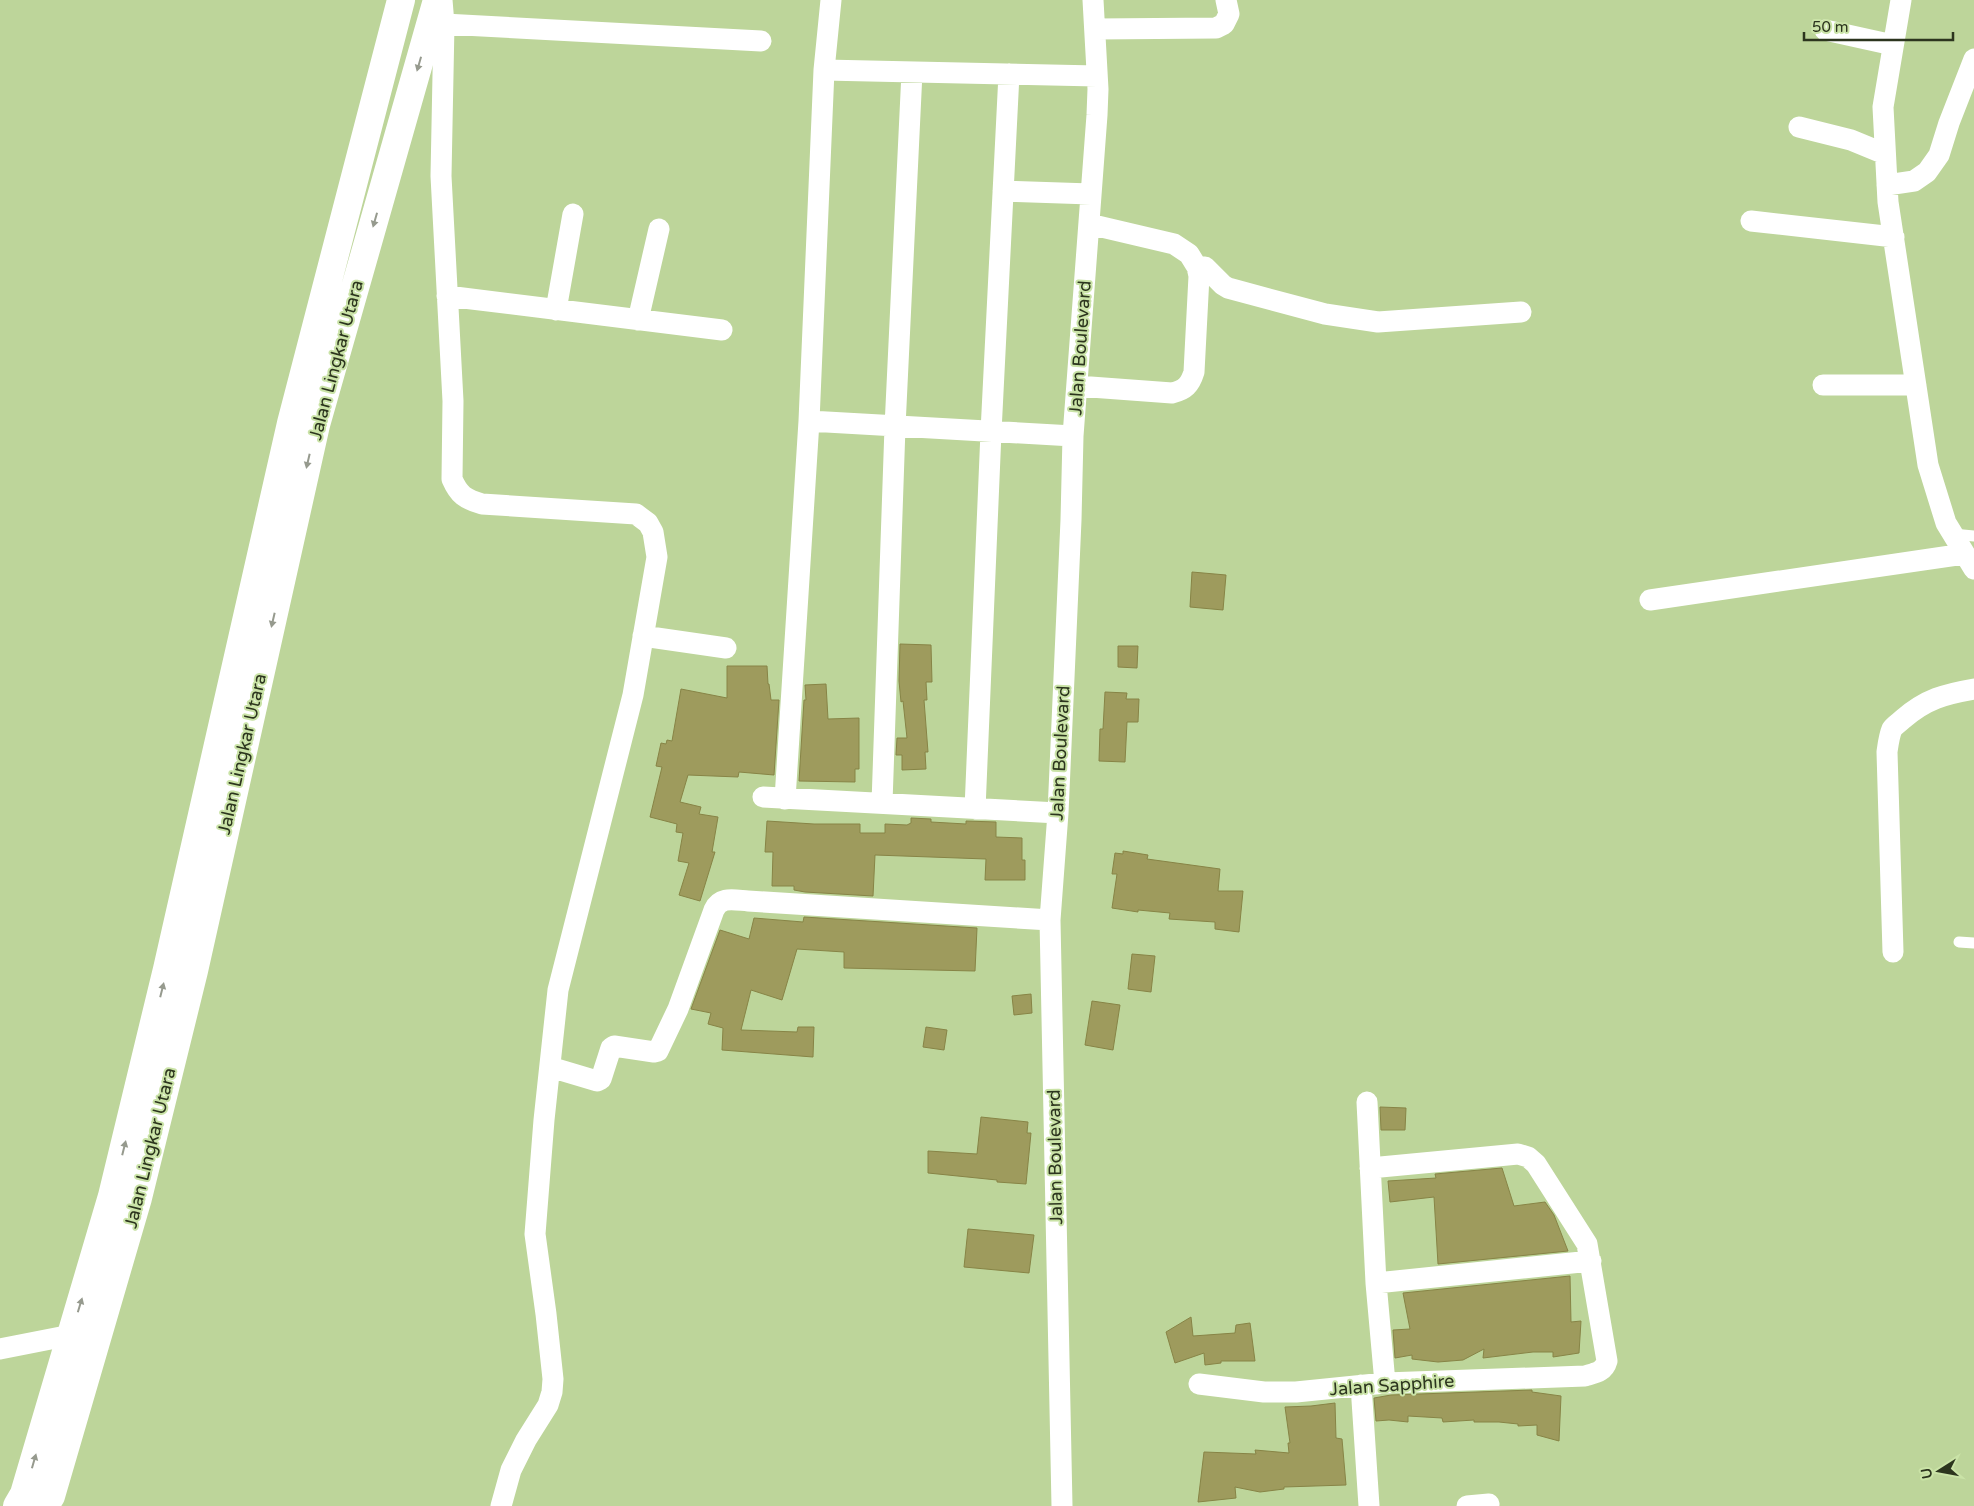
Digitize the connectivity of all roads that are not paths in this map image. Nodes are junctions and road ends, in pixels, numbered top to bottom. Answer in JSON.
{"nodes":[{"id":1,"x":401,"y":0,"type":"edge"},
{"id":2,"x":442,"y":0,"type":"edge"},
{"id":3,"x":831,"y":0,"type":"edge"},
{"id":4,"x":1094,"y":0,"type":"edge"},
{"id":5,"x":1226,"y":0,"type":"edge"},
{"id":6,"x":1901,"y":0,"type":"edge"},
{"id":7,"x":440,"y":12,"type":"edge"},
{"id":8,"x":1096,"y":29,"type":"junction"},
{"id":9,"x":1825,"y":30,"type":"dead end"},
{"id":10,"x":761,"y":41,"type":"dead end"},
{"id":11,"x":1893,"y":45,"type":"junction"},
{"id":12,"x":1974,"y":59,"type":"edge"},
{"id":13,"x":824,"y":70,"type":"junction"},
{"id":14,"x":912,"y":72,"type":"junction"},
{"id":15,"x":1009,"y":74,"type":"junction"},
{"id":16,"x":1097,"y":76,"type":"junction"},
{"id":17,"x":1800,"y":127,"type":"dead end"},
{"id":18,"x":1885,"y":154,"type":"junction"},
{"id":19,"x":355,"y":177,"type":"junction"},
{"id":20,"x":1887,"y":185,"type":"junction"},
{"id":21,"x":384,"y":187,"type":"junction"},
{"id":22,"x":1003,"y":191,"type":"junction"},
{"id":23,"x":1091,"y":194,"type":"junction"},
{"id":24,"x":573,"y":214,"type":"dead end"},
{"id":25,"x":1751,"y":221,"type":"dead end"},
{"id":26,"x":1089,"y":224,"type":"junction"},
{"id":27,"x":660,"y":228,"type":"dead end"},
{"id":28,"x":1894,"y":237,"type":"junction"},
{"id":29,"x":1197,"y":267,"type":"junction"},
{"id":30,"x":447,"y":296,"type":"junction"},
{"id":31,"x":556,"y":310,"type":"junction"},
{"id":32,"x":1521,"y":312,"type":"dead end"},
{"id":33,"x":638,"y":320,"type":"junction"},
{"id":34,"x":722,"y":330,"type":"dead end"},
{"id":35,"x":1823,"y":385,"type":"dead end"},
{"id":36,"x":1916,"y":385,"type":"junction"},
{"id":37,"x":1077,"y":386,"type":"junction"},
{"id":38,"x":809,"y":421,"type":"junction"},
{"id":39,"x":895,"y":427,"type":"junction"},
{"id":40,"x":991,"y":432,"type":"junction"},
{"id":41,"x":1073,"y":436,"type":"junction"},
{"id":42,"x":1971,"y":553,"type":"edge"},
{"id":43,"x":1650,"y":600,"type":"dead end"},
{"id":44,"x":643,"y":636,"type":"junction"},
{"id":45,"x":726,"y":648,"type":"dead end"},
{"id":46,"x":1974,"y":689,"type":"edge"},
{"id":47,"x":763,"y":797,"type":"dead end"},
{"id":48,"x":785,"y":799,"type":"junction"},
{"id":49,"x":882,"y":803,"type":"junction"},
{"id":50,"x":975,"y":809,"type":"junction"},
{"id":51,"x":1058,"y":813,"type":"junction"},
{"id":52,"x":1050,"y":920,"type":"junction"},
{"id":53,"x":1959,"y":942,"type":"dead end"},
{"id":54,"x":1974,"y":943,"type":"edge"},
{"id":55,"x":1894,"y":952,"type":"dead end"},
{"id":56,"x":550,"y":1067,"type":"junction"},
{"id":57,"x":1367,"y":1102,"type":"dead end"},
{"id":58,"x":1370,"y":1168,"type":"junction"},
{"id":59,"x":1591,"y":1261,"type":"junction"},
{"id":60,"x":1376,"y":1283,"type":"junction"},
{"id":61,"x":71,"y":1335,"type":"junction"},
{"id":62,"x":0,"y":1349,"type":"edge"},
{"id":63,"x":1384,"y":1382,"type":"junction"},
{"id":64,"x":1199,"y":1384,"type":"dead end"},
{"id":65,"x":1361,"y":1385,"type":"junction"},
{"id":66,"x":1489,"y":1504,"type":"dead end"},
{"id":67,"x":17,"y":1506,"type":"edge"},
{"id":68,"x":45,"y":1506,"type":"edge"},
{"id":69,"x":500,"y":1506,"type":"edge"},
{"id":70,"x":1062,"y":1506,"type":"edge"},
{"id":71,"x":1370,"y":1506,"type":"edge"},
{"id":72,"x":1467,"y":1506,"type":"edge"}],
"edges":[{"from":1,"to":19,"type":"main road","name":"Jalan Lingkar Utara"},
{"from":2,"to":7,"type":"street"},
{"from":3,"to":13,"type":"street"},
{"from":4,"to":8,"type":"street","name":"Jalan Boulevard"},
{"from":5,"to":8,"type":"street"},
{"from":6,"to":11,"type":"street"},
{"from":7,"to":10,"type":"street"},
{"from":7,"to":21,"type":"main road","name":"Jalan Lingkar Utara","one_way":true},
{"from":7,"to":30,"type":"street"},
{"from":8,"to":16,"type":"street","name":"Jalan Boulevard"},
{"from":9,"to":11,"type":"street"},
{"from":11,"to":18,"type":"street"},
{"from":12,"to":20,"type":"street"},
{"from":13,"to":14,"type":"street"},
{"from":13,"to":38,"type":"street"},
{"from":14,"to":15,"type":"street"},
{"from":14,"to":39,"type":"street"},
{"from":15,"to":16,"type":"street"},
{"from":15,"to":22,"type":"street"},
{"from":16,"to":23,"type":"street","name":"Jalan Boulevard"},
{"from":17,"to":18,"type":"street"},
{"from":18,"to":20,"type":"street"},
{"from":19,"to":21,"type":"main road"},
{"from":61,"to":19,"type":"main road","name":"Jalan Lingkar Utara","one_way":true},
{"from":20,"to":28,"type":"street"},
{"from":21,"to":68,"type":"main road","name":"Jalan Lingkar Utara","one_way":true},
{"from":22,"to":23,"type":"street"},
{"from":22,"to":40,"type":"street"},
{"from":23,"to":26,"type":"street","name":"Jalan Boulevard"},
{"from":24,"to":31,"type":"street"},
{"from":25,"to":28,"type":"street"},
{"from":26,"to":29,"type":"street"},
{"from":26,"to":37,"type":"street","name":"Jalan Boulevard"},
{"from":27,"to":33,"type":"street"},
{"from":28,"to":36,"type":"street"},
{"from":29,"to":32,"type":"street"},
{"from":29,"to":37,"type":"street"},
{"from":30,"to":31,"type":"street"},
{"from":30,"to":44,"type":"street"},
{"from":31,"to":33,"type":"street"},
{"from":33,"to":34,"type":"street"},
{"from":35,"to":36,"type":"street"},
{"from":36,"to":42,"type":"street"},
{"from":37,"to":41,"type":"street","name":"Jalan Boulevard"},
{"from":38,"to":39,"type":"street"},
{"from":38,"to":48,"type":"street"},
{"from":39,"to":40,"type":"street"},
{"from":39,"to":49,"type":"street"},
{"from":40,"to":41,"type":"street"},
{"from":40,"to":50,"type":"street"},
{"from":41,"to":51,"type":"street","name":"Jalan Boulevard"},
{"from":42,"to":43,"type":"street"},
{"from":44,"to":45,"type":"street"},
{"from":44,"to":56,"type":"street"},
{"from":46,"to":55,"type":"street"},
{"from":47,"to":48,"type":"street"},
{"from":48,"to":49,"type":"street"},
{"from":49,"to":50,"type":"street"},
{"from":50,"to":51,"type":"street"},
{"from":51,"to":52,"type":"street","name":"Jalan Boulevard"},
{"from":52,"to":56,"type":"street"},
{"from":52,"to":70,"type":"street","name":"Jalan Boulevard"},
{"from":53,"to":54,"type":"lane"},
{"from":56,"to":69,"type":"street"},
{"from":57,"to":58,"type":"street"},
{"from":58,"to":59,"type":"street"},
{"from":58,"to":60,"type":"street"},
{"from":59,"to":60,"type":"street"},
{"from":59,"to":63,"type":"street","name":"Jalan Sapphire"},
{"from":60,"to":63,"type":"street"},
{"from":61,"to":62,"type":"street"},
{"from":67,"to":61,"type":"main road","name":"Jalan Lingkar Utara","one_way":true},
{"from":63,"to":65,"type":"street","name":"Jalan Sapphire"},
{"from":64,"to":65,"type":"street","name":"Jalan Sapphire"},
{"from":65,"to":71,"type":"street"},
{"from":66,"to":72,"type":"street"}]}
